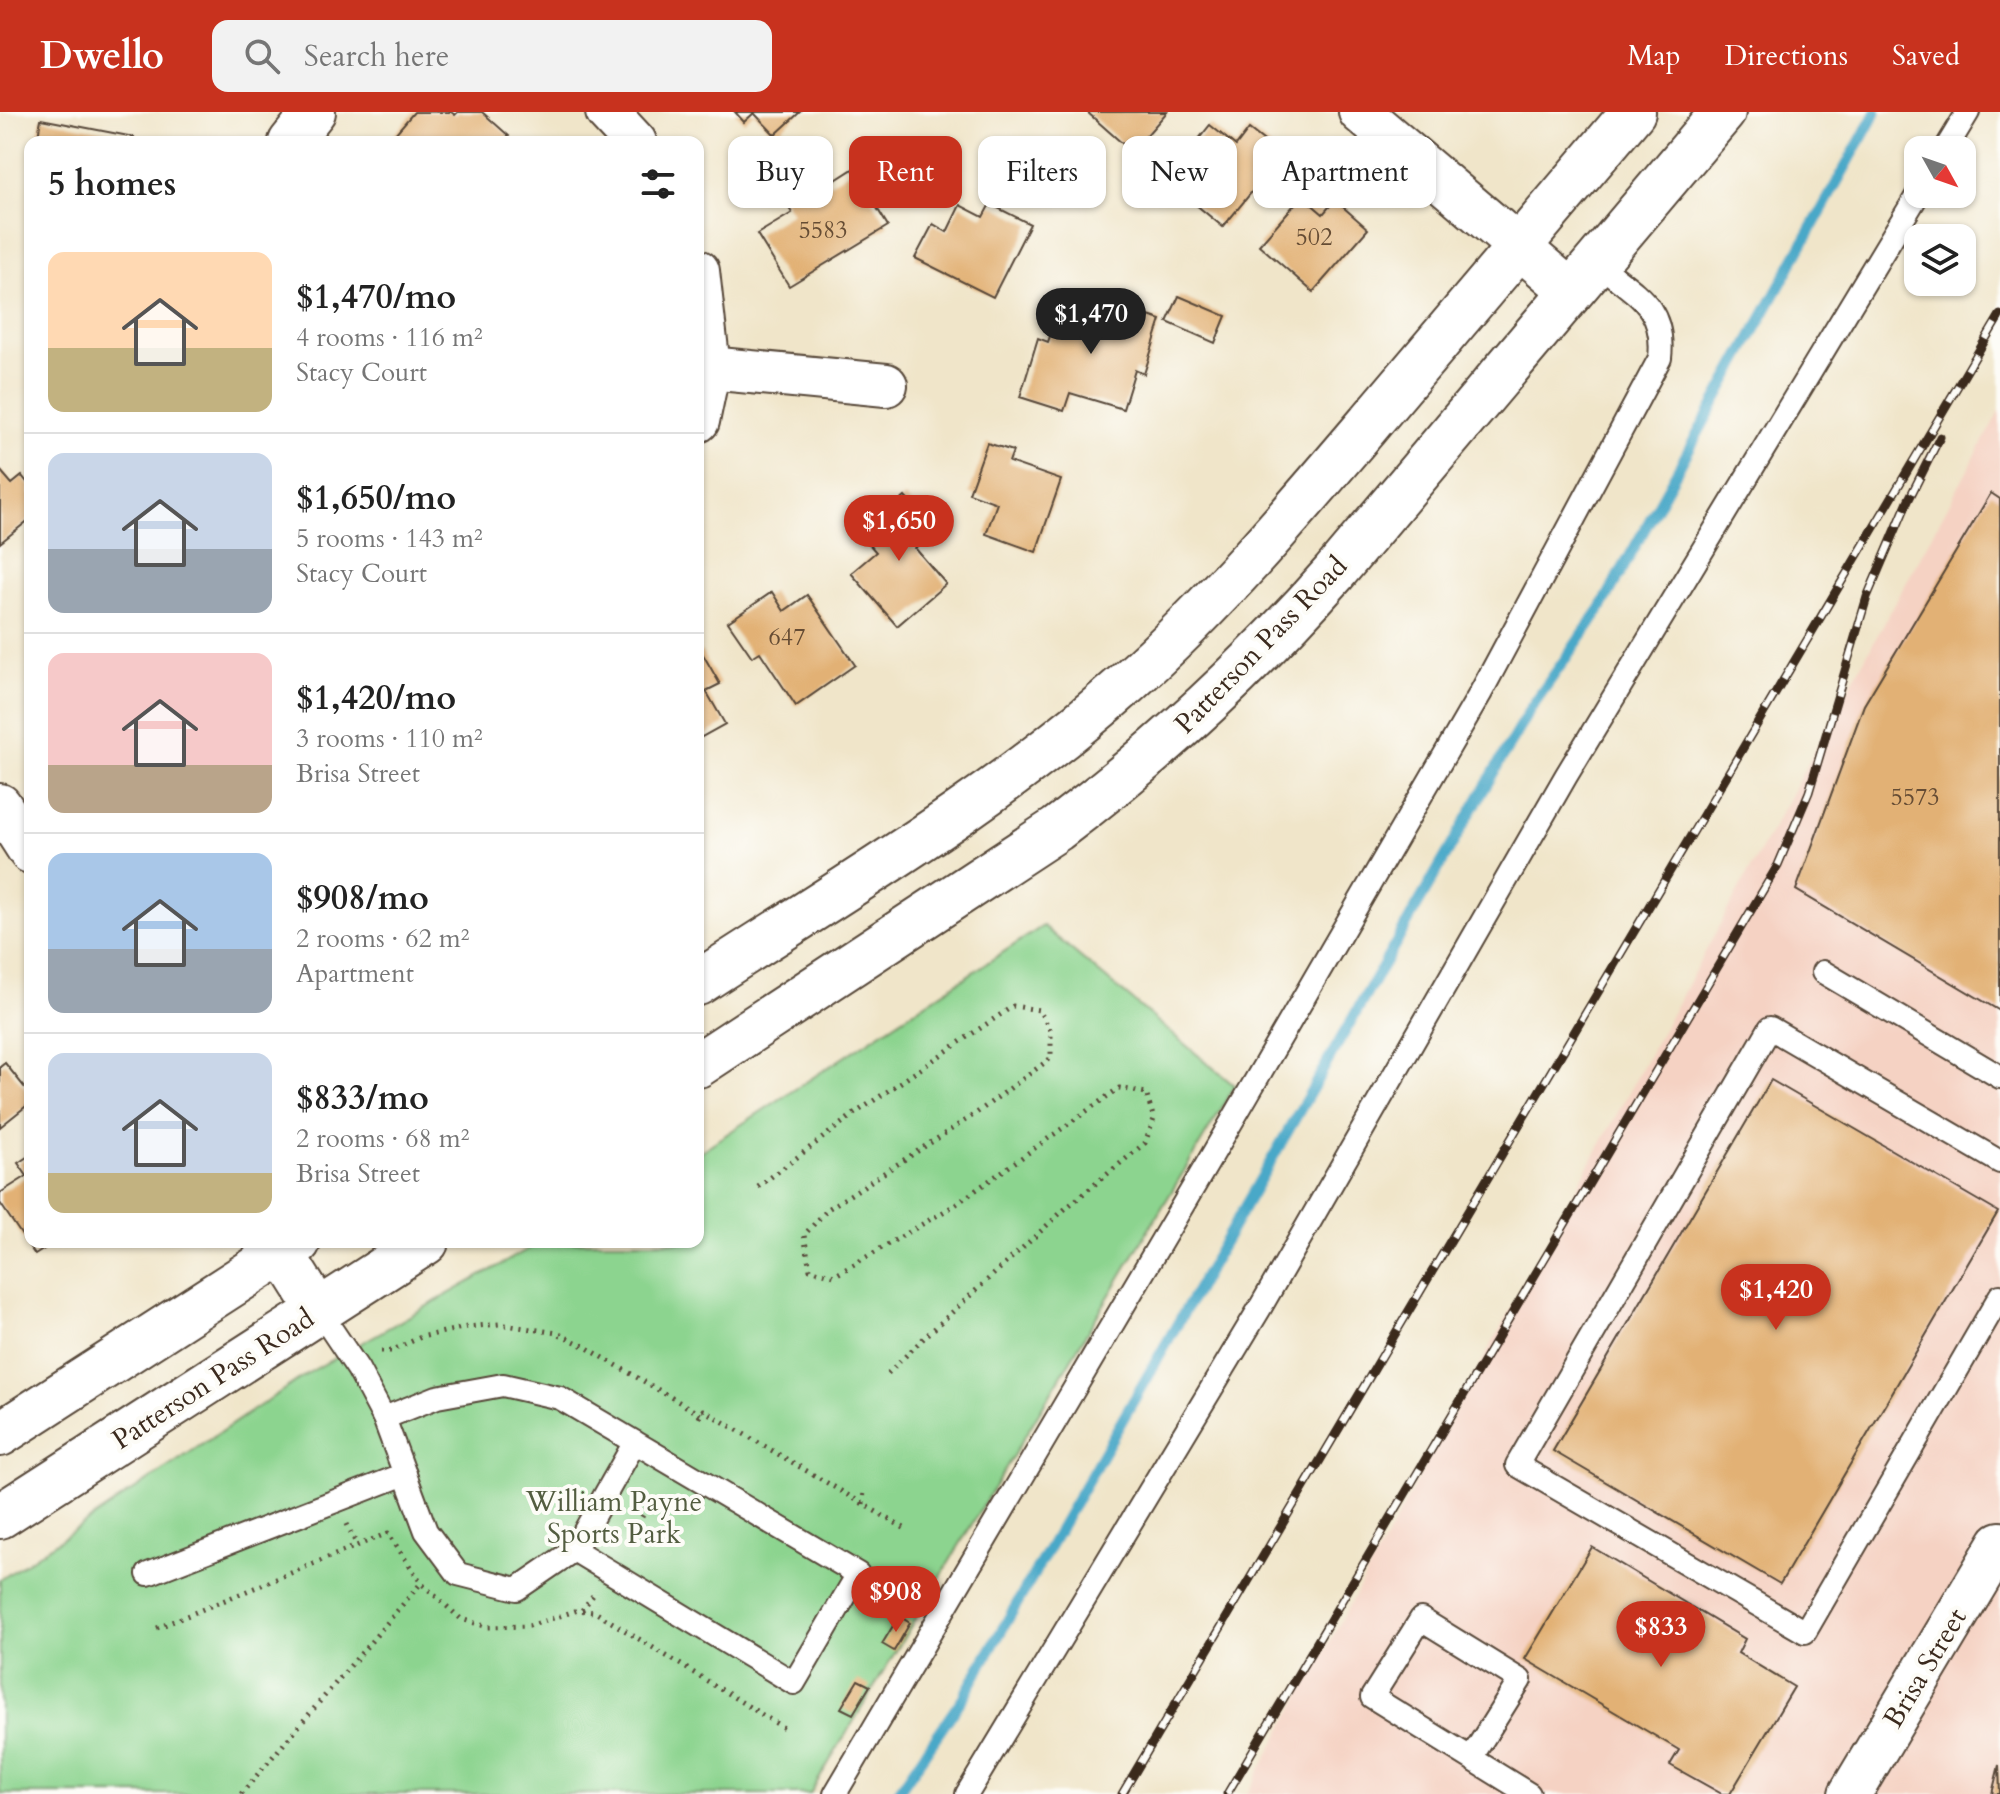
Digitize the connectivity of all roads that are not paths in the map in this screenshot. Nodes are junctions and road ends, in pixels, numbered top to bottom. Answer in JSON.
{"nodes":[{"id":1,"x":314,"y":112,"type":"edge"},
{"id":2,"x":607,"y":112,"type":"edge"},
{"id":3,"x":1360,"y":112,"type":"edge"},
{"id":4,"x":1633,"y":112,"type":"edge"},
{"id":5,"x":1723,"y":112,"type":"edge"},
{"id":6,"x":1968,"y":112,"type":"edge"},
{"id":7,"x":295,"y":136,"type":"edge"},
{"id":8,"x":629,"y":136,"type":"edge"},
{"id":9,"x":1953,"y":136,"type":"edge"},
{"id":10,"x":1910,"y":208,"type":"edge"},
{"id":11,"x":1519,"y":247,"type":"junction"},
{"id":12,"x":1583,"y":276,"type":"junction"},
{"id":13,"x":704,"y":324,"type":"edge"},
{"id":14,"x":709,"y":368,"type":"junction"},
{"id":15,"x":886,"y":385,"type":"dead end"},
{"id":16,"x":704,"y":392,"type":"edge"},
{"id":17,"x":0,"y":805,"type":"edge"},
{"id":18,"x":24,"y":843,"type":"edge"},
{"id":19,"x":1823,"y":972,"type":"dead end"},
{"id":20,"x":704,"y":979,"type":"edge"},
{"id":21,"x":704,"y":1061,"type":"edge"},
{"id":22,"x":2000,"y":1077,"type":"edge"},
{"id":23,"x":2000,"y":1162,"type":"edge"},
{"id":24,"x":278,"y":1248,"type":"edge"},
{"id":25,"x":284,"y":1248,"type":"edge"},
{"id":26,"x":417,"y":1248,"type":"edge"},
{"id":27,"x":2000,"y":1296,"type":"edge"},
{"id":28,"x":319,"y":1311,"type":"junction"},
{"id":29,"x":384,"y":1418,"type":"junction"},
{"id":30,"x":0,"y":1434,"type":"edge"},
{"id":31,"x":635,"y":1442,"type":"junction"},
{"id":32,"x":405,"y":1474,"type":"junction"},
{"id":33,"x":0,"y":1516,"type":"edge"},
{"id":34,"x":2000,"y":1543,"type":"edge"},
{"id":35,"x":574,"y":1550,"type":"junction"},
{"id":36,"x":148,"y":1574,"type":"dead end"},
{"id":37,"x":1471,"y":1758,"type":"junction"},
{"id":38,"x":835,"y":1794,"type":"edge"},
{"id":39,"x":967,"y":1794,"type":"edge"},
{"id":40,"x":1529,"y":1794,"type":"edge"},
{"id":41,"x":1850,"y":1794,"type":"edge"}],
"edges":[{"from":1,"to":7,"type":"street"},
{"from":2,"to":8,"type":"street"},
{"from":3,"to":11,"type":"street"},
{"from":4,"to":11,"type":"main road"},
{"from":5,"to":12,"type":"main road","name":"Patterson Pass Road"},
{"from":6,"to":9,"type":"lane"},
{"from":10,"to":39,"type":"lane"},
{"from":11,"to":12,"type":"street"},
{"from":11,"to":20,"type":"main road"},
{"from":12,"to":21,"type":"main road","name":"Patterson Pass Road"},
{"from":12,"to":38,"type":"lane"},
{"from":13,"to":14,"type":"street"},
{"from":14,"to":15,"type":"street"},
{"from":14,"to":16,"type":"street"},
{"from":17,"to":18,"type":"street"},
{"from":19,"to":22,"type":"lane"},
{"from":23,"to":27,"type":"lane"},
{"from":24,"to":30,"type":"main road"},
{"from":25,"to":28,"type":"street"},
{"from":26,"to":28,"type":"main road","name":"Patterson Pass Road"},
{"from":28,"to":29,"type":"lane"},
{"from":28,"to":33,"type":"main road","name":"Patterson Pass Road"},
{"from":29,"to":31,"type":"lane"},
{"from":29,"to":32,"type":"lane"},
{"from":31,"to":35,"type":"lane"},
{"from":31,"to":35,"type":"lane"},
{"from":32,"to":35,"type":"lane"},
{"from":32,"to":36,"type":"lane"},
{"from":34,"to":41,"type":"street","name":"Brisa Street"},
{"from":37,"to":37,"type":"lane"},
{"from":37,"to":40,"type":"lane"}]}
